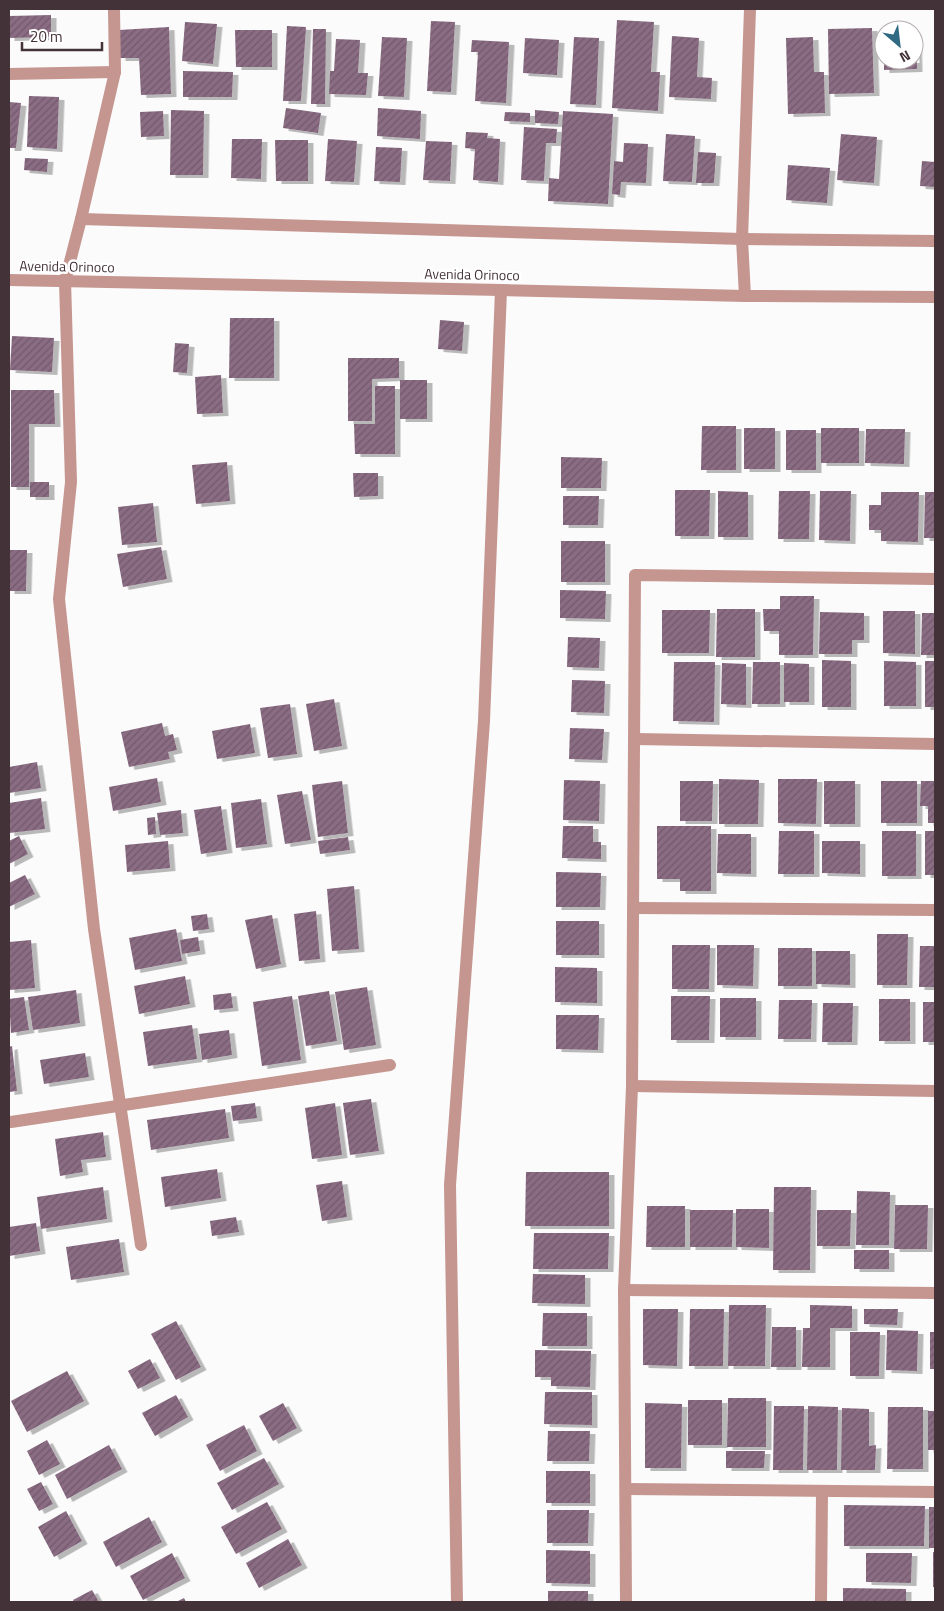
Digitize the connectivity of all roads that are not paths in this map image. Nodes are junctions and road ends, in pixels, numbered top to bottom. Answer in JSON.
{"nodes":[{"id":1,"x":114,"y":9,"type":"edge"},
{"id":2,"x":750,"y":9,"type":"edge"},
{"id":3,"x":115,"y":72,"type":"junction"},
{"id":4,"x":9,"y":74,"type":"edge"},
{"id":5,"x":81,"y":219,"type":"junction"},
{"id":6,"x":742,"y":239,"type":"junction"},
{"id":7,"x":935,"y":242,"type":"edge"},
{"id":8,"x":9,"y":280,"type":"edge"},
{"id":9,"x":65,"y":281,"type":"junction"},
{"id":10,"x":501,"y":290,"type":"junction"},
{"id":11,"x":745,"y":296,"type":"junction"},
{"id":12,"x":935,"y":297,"type":"edge"},
{"id":13,"x":935,"y":579,"type":"edge"},
{"id":14,"x":635,"y":739,"type":"junction"},
{"id":15,"x":935,"y":744,"type":"edge"},
{"id":16,"x":634,"y":908,"type":"junction"},
{"id":17,"x":935,"y":910,"type":"edge"},
{"id":18,"x":390,"y":1065,"type":"dead end"},
{"id":19,"x":632,"y":1086,"type":"junction"},
{"id":20,"x":935,"y":1091,"type":"edge"},
{"id":21,"x":120,"y":1104,"type":"junction"},
{"id":22,"x":10,"y":1122,"type":"dead end"},
{"id":23,"x":141,"y":1245,"type":"dead end"},
{"id":24,"x":624,"y":1290,"type":"junction"},
{"id":25,"x":935,"y":1293,"type":"edge"},
{"id":26,"x":627,"y":1489,"type":"junction"},
{"id":27,"x":822,"y":1492,"type":"junction"},
{"id":28,"x":935,"y":1492,"type":"edge"},
{"id":29,"x":457,"y":1602,"type":"edge"},
{"id":30,"x":626,"y":1602,"type":"edge"},
{"id":31,"x":822,"y":1602,"type":"edge"}],
"edges":[{"from":1,"to":3,"type":"street"},
{"from":2,"to":6,"type":"street"},
{"from":3,"to":4,"type":"street"},
{"from":3,"to":5,"type":"street"},
{"from":5,"to":6,"type":"street"},
{"from":5,"to":9,"type":"street"},
{"from":6,"to":7,"type":"street"},
{"from":6,"to":11,"type":"street"},
{"from":8,"to":9,"type":"street","name":"Avenida Orinoco"},
{"from":9,"to":10,"type":"street","name":"Avenida Orinoco"},
{"from":9,"to":21,"type":"street"},
{"from":10,"to":11,"type":"street","name":"Avenida Orinoco"},
{"from":10,"to":29,"type":"street"},
{"from":11,"to":12,"type":"street","name":"Avenida Orinoco"},
{"from":13,"to":14,"type":"street"},
{"from":14,"to":15,"type":"street"},
{"from":14,"to":16,"type":"street"},
{"from":16,"to":17,"type":"street"},
{"from":16,"to":19,"type":"street"},
{"from":18,"to":21,"type":"street"},
{"from":19,"to":20,"type":"street"},
{"from":19,"to":24,"type":"street"},
{"from":21,"to":22,"type":"street"},
{"from":21,"to":23,"type":"street"},
{"from":24,"to":25,"type":"street"},
{"from":24,"to":26,"type":"street"},
{"from":26,"to":27,"type":"street"},
{"from":26,"to":30,"type":"street"},
{"from":27,"to":28,"type":"street"},
{"from":27,"to":31,"type":"street"}]}
